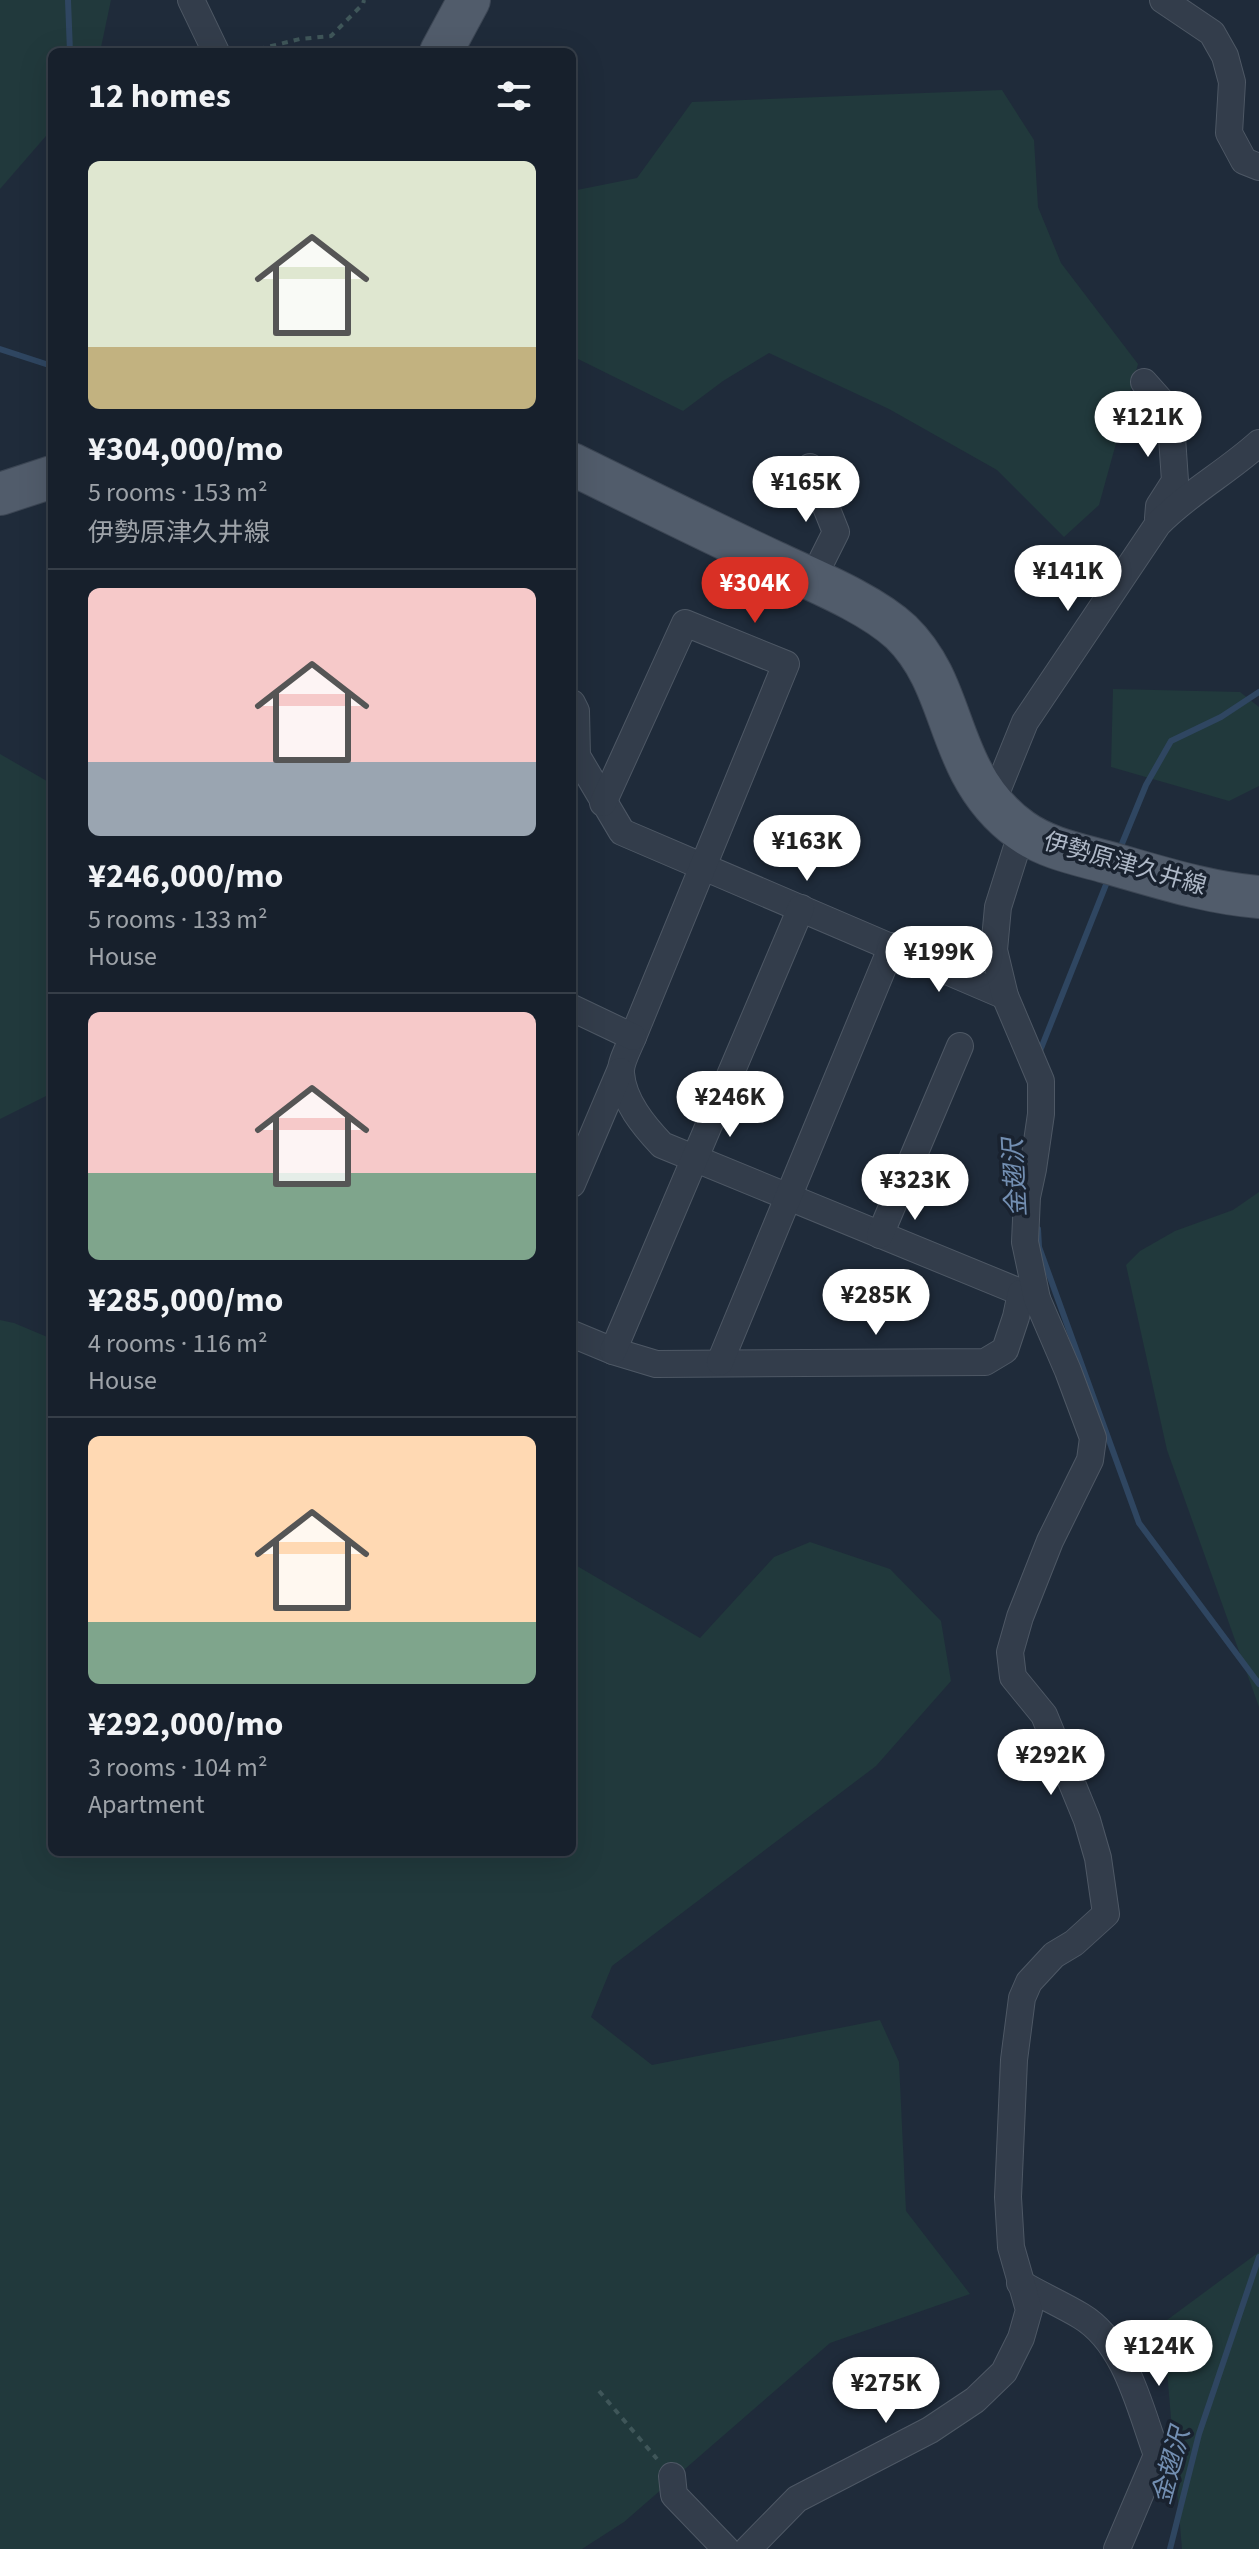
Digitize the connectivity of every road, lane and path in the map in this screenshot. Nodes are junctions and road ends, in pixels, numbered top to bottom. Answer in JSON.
{"nodes":[{"id":1,"x":191,"y":0,"type":"edge"},
{"id":2,"x":364,"y":0,"type":"edge"},
{"id":3,"x":469,"y":0,"type":"edge"},
{"id":4,"x":1163,"y":0,"type":"edge"},
{"id":5,"x":214,"y":48,"type":"edge"},
{"id":6,"x":263,"y":48,"type":"edge"},
{"id":7,"x":443,"y":48,"type":"edge"},
{"id":8,"x":1259,"y":167,"type":"edge"},
{"id":9,"x":1144,"y":382,"type":"dead end"},
{"id":10,"x":1259,"y":443,"type":"edge"},
{"id":11,"x":576,"y":466,"type":"edge"},
{"id":12,"x":810,"y":467,"type":"dead end"},
{"id":13,"x":48,"y":478,"type":"edge"},
{"id":14,"x":0,"y":494,"type":"edge"},
{"id":15,"x":1158,"y":524,"type":"junction"},
{"id":16,"x":812,"y":580,"type":"junction"},
{"id":17,"x":576,"y":711,"type":"edge"},
{"id":18,"x":987,"y":797,"type":"junction"},
{"id":19,"x":603,"y":803,"type":"junction"},
{"id":20,"x":1022,"y":831,"type":"junction"},
{"id":21,"x":701,"y":867,"type":"junction"},
{"id":22,"x":1259,"y":897,"type":"edge"},
{"id":23,"x":801,"y":908,"type":"junction"},
{"id":24,"x":892,"y":946,"type":"junction"},
{"id":25,"x":1005,"y":996,"type":"junction"},
{"id":26,"x":576,"y":1010,"type":"edge"},
{"id":27,"x":633,"y":1037,"type":"junction"},
{"id":28,"x":960,"y":1046,"type":"dead end"},
{"id":29,"x":620,"y":1071,"type":"junction"},
{"id":30,"x":695,"y":1158,"type":"junction"},
{"id":31,"x":576,"y":1175,"type":"edge"},
{"id":32,"x":790,"y":1198,"type":"junction"},
{"id":33,"x":880,"y":1235,"type":"junction"},
{"id":34,"x":1029,"y":1296,"type":"junction"},
{"id":35,"x":576,"y":1336,"type":"edge"},
{"id":36,"x":613,"y":1351,"type":"junction"},
{"id":37,"x":720,"y":1362,"type":"junction"},
{"id":38,"x":1020,"y":2283,"type":"junction"},
{"id":39,"x":599,"y":2391,"type":"dead end"},
{"id":40,"x":672,"y":2476,"type":"joint"},
{"id":41,"x":726,"y":2549,"type":"edge"},
{"id":42,"x":748,"y":2549,"type":"edge"},
{"id":43,"x":1117,"y":2549,"type":"edge"}],
"edges":[{"from":1,"to":5,"type":"street"},
{"from":2,"to":6,"type":"path"},
{"from":3,"to":7,"type":"main road"},
{"from":4,"to":8,"type":"street"},
{"from":9,"to":15,"type":"street"},
{"from":10,"to":15,"type":"street"},
{"from":11,"to":16,"type":"main road","name":"伊勢原津久井線"},
{"from":12,"to":16,"type":"street"},
{"from":13,"to":14,"type":"main road"},
{"from":15,"to":18,"type":"street"},
{"from":16,"to":18,"type":"main road","name":"伊勢原津久井線"},
{"from":17,"to":19,"type":"street"},
{"from":18,"to":20,"type":"main road","name":"伊勢原津久井線"},
{"from":19,"to":21,"type":"street"},
{"from":19,"to":21,"type":"street"},
{"from":20,"to":22,"type":"main road","name":"伊勢原津久井線"},
{"from":20,"to":25,"type":"street"},
{"from":21,"to":23,"type":"street"},
{"from":21,"to":27,"type":"street"},
{"from":23,"to":24,"type":"street"},
{"from":23,"to":30,"type":"street"},
{"from":24,"to":25,"type":"street"},
{"from":24,"to":32,"type":"street"},
{"from":25,"to":34,"type":"street"},
{"from":26,"to":27,"type":"street"},
{"from":27,"to":29,"type":"street"},
{"from":28,"to":33,"type":"street"},
{"from":29,"to":30,"type":"street"},
{"from":29,"to":31,"type":"street"},
{"from":30,"to":32,"type":"street"},
{"from":30,"to":36,"type":"street"},
{"from":32,"to":33,"type":"street"},
{"from":32,"to":37,"type":"street"},
{"from":33,"to":34,"type":"street"},
{"from":34,"to":37,"type":"street"},
{"from":34,"to":38,"type":"street"},
{"from":35,"to":36,"type":"street"},
{"from":36,"to":37,"type":"street"},
{"from":38,"to":42,"type":"street"},
{"from":38,"to":43,"type":"street"},
{"from":39,"to":40,"type":"path"},
{"from":40,"to":41,"type":"street"}]}
